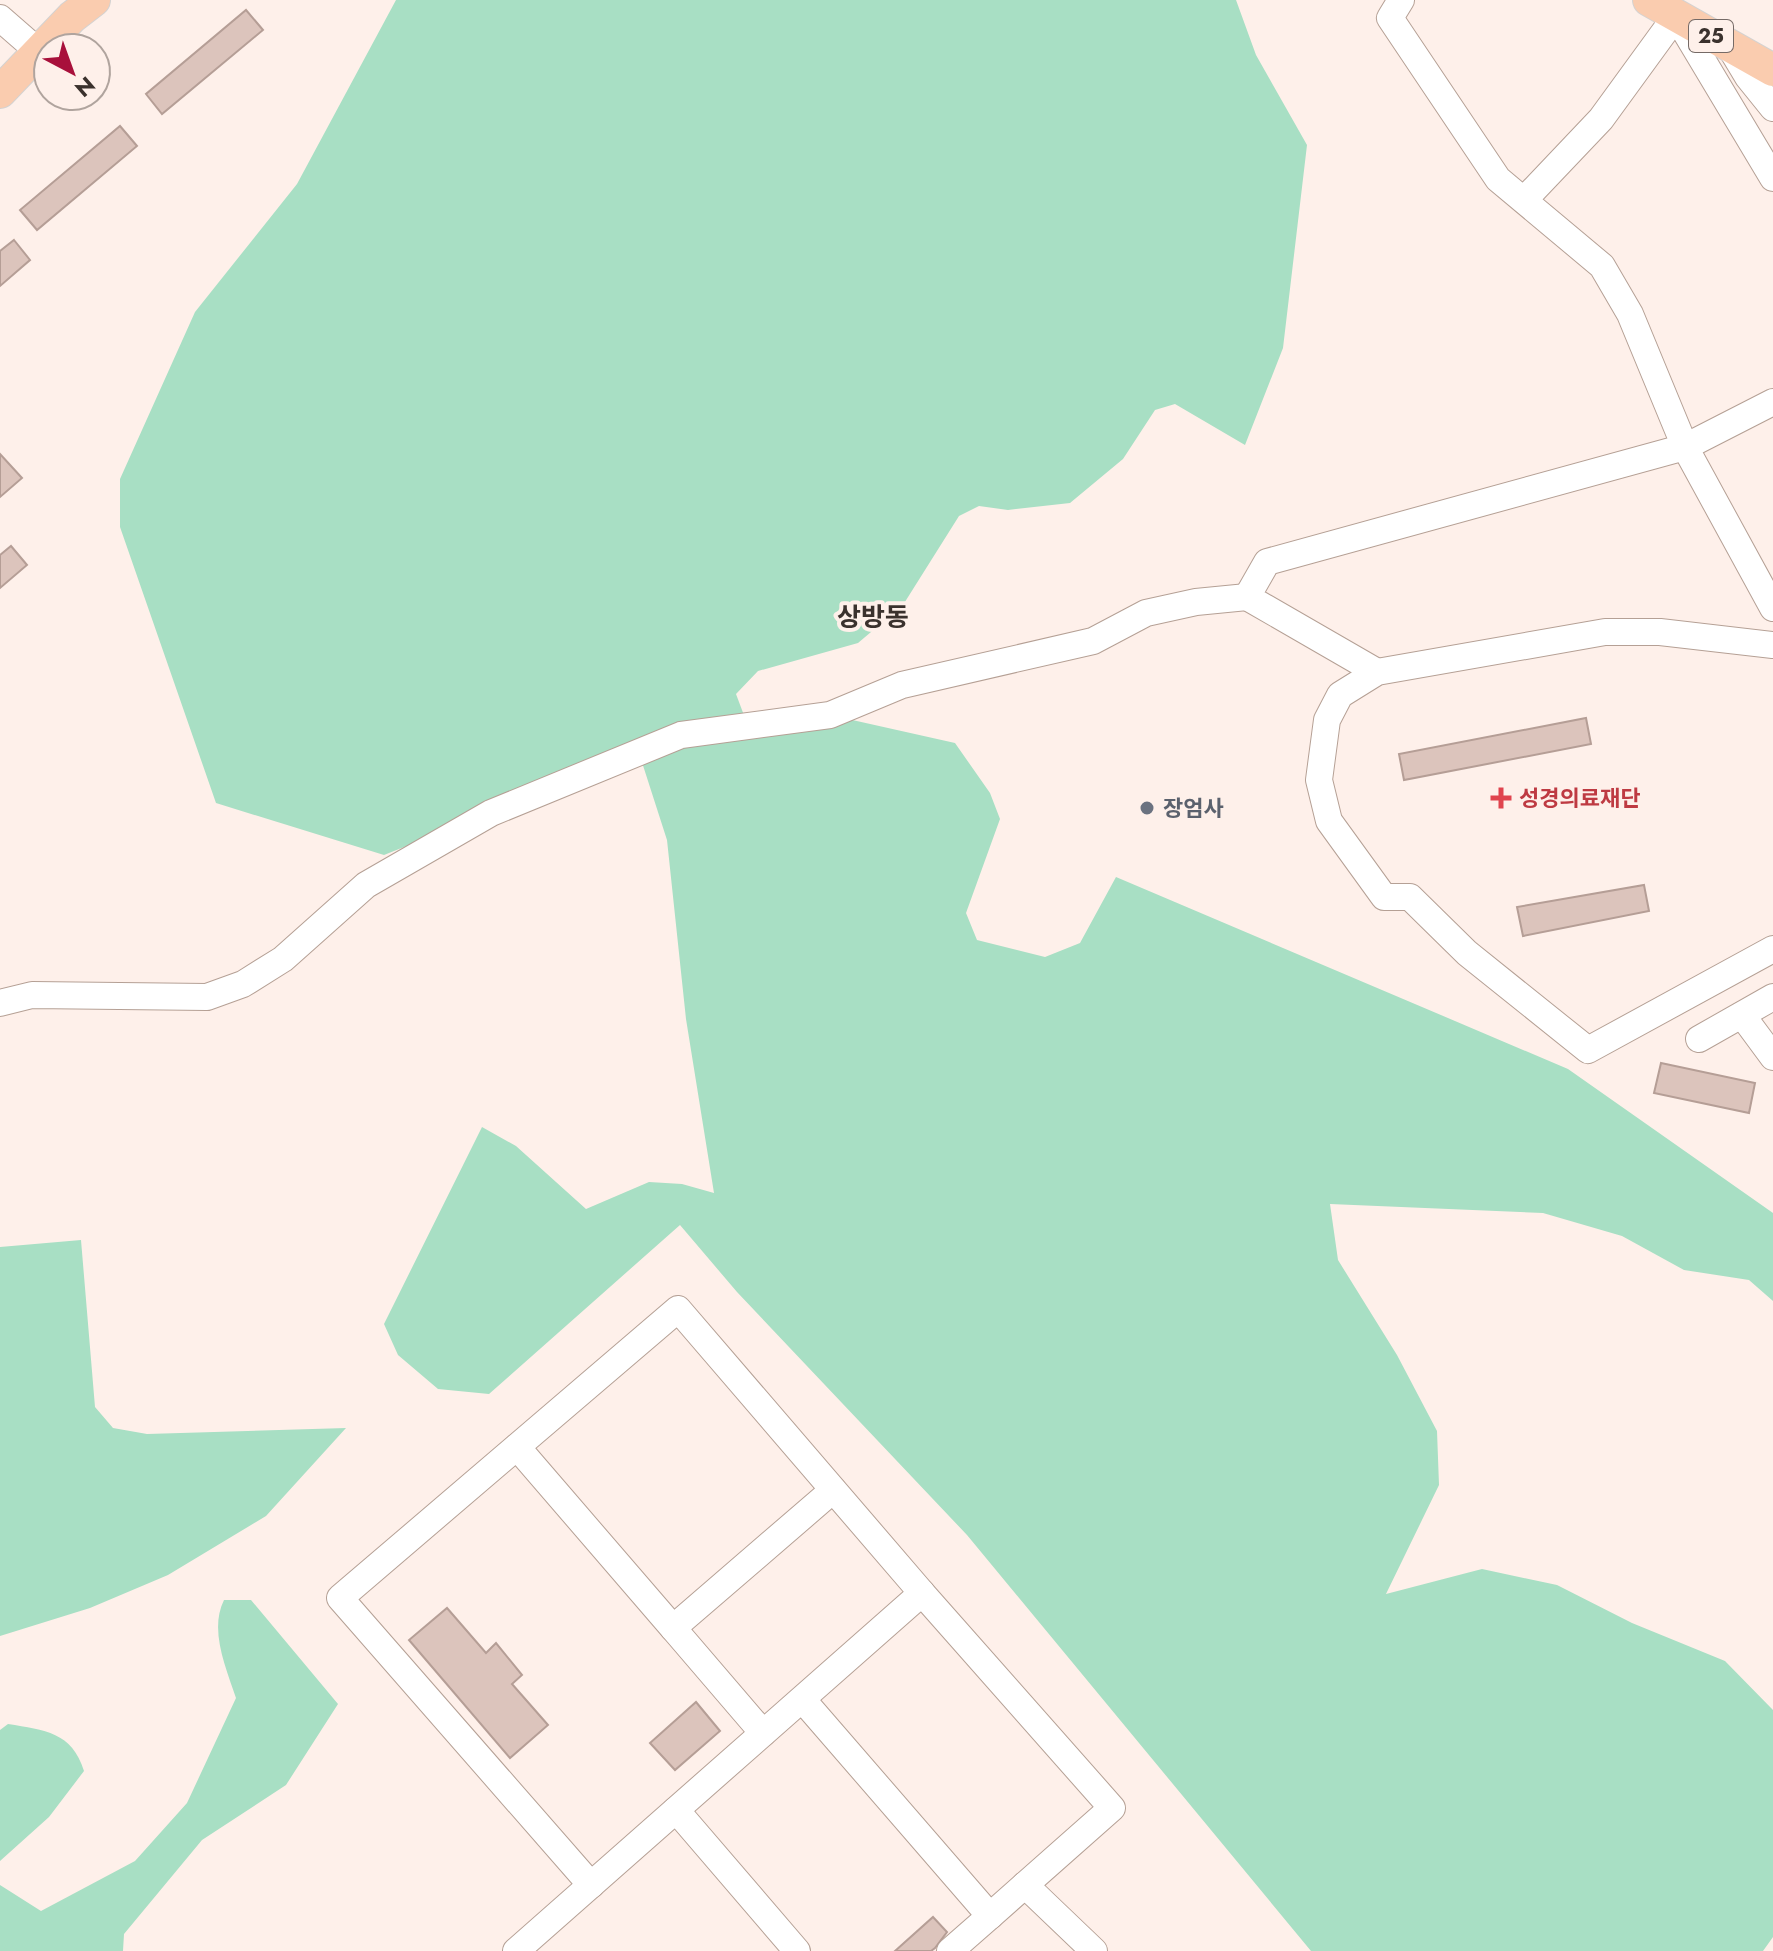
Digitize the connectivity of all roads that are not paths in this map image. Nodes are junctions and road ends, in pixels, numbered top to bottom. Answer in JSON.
{"nodes":[{"id":1,"x":94,"y":0,"type":"edge"},
{"id":2,"x":1401,"y":0,"type":"edge"},
{"id":3,"x":1663,"y":8,"type":"edge"},
{"id":4,"x":0,"y":18,"type":"edge"},
{"id":5,"x":60,"y":32,"type":"edge"},
{"id":6,"x":32,"y":46,"type":"edge"},
{"id":7,"x":1730,"y":47,"type":"junction"},
{"id":8,"x":32,"y":59,"type":"edge"},
{"id":9,"x":1773,"y":70,"type":"edge"},
{"id":10,"x":0,"y":92,"type":"edge"},
{"id":11,"x":1773,"y":108,"type":"edge"},
{"id":12,"x":1773,"y":178,"type":"edge"},
{"id":13,"x":1524,"y":200,"type":"junction"},
{"id":14,"x":1773,"y":402,"type":"edge"},
{"id":15,"x":1685,"y":447,"type":"junction"},
{"id":16,"x":1247,"y":597,"type":"junction"},
{"id":17,"x":1773,"y":608,"type":"edge"},
{"id":18,"x":1773,"y":645,"type":"edge"},
{"id":19,"x":1377,"y":672,"type":"junction"},
{"id":20,"x":1773,"y":949,"type":"edge"},
{"id":21,"x":1773,"y":997,"type":"edge"},
{"id":22,"x":0,"y":1003,"type":"edge"},
{"id":23,"x":1742,"y":1015,"type":"junction"},
{"id":24,"x":1699,"y":1039,"type":"dead end"},
{"id":25,"x":1773,"y":1057,"type":"edge"},
{"id":26,"x":517,"y":1447,"type":"junction"},
{"id":27,"x":833,"y":1490,"type":"junction"},
{"id":28,"x":922,"y":1593,"type":"junction"},
{"id":29,"x":673,"y":1628,"type":"junction"},
{"id":30,"x":802,"y":1699,"type":"junction"},
{"id":31,"x":763,"y":1733,"type":"junction"},
{"id":32,"x":676,"y":1810,"type":"junction"},
{"id":33,"x":591,"y":1885,"type":"junction"},
{"id":34,"x":1025,"y":1885,"type":"junction"},
{"id":35,"x":990,"y":1916,"type":"junction"},
{"id":36,"x":516,"y":1951,"type":"edge"},
{"id":37,"x":797,"y":1951,"type":"edge"},
{"id":38,"x":950,"y":1951,"type":"edge"},
{"id":39,"x":1094,"y":1951,"type":"edge"}],
"edges":[{"from":1,"to":5,"type":"main road"},
{"from":2,"to":13,"type":"street"},
{"from":3,"to":7,"type":"main road","number":"25"},
{"from":3,"to":12,"type":"street"},
{"from":3,"to":13,"type":"street"},
{"from":4,"to":6,"type":"street"},
{"from":7,"to":9,"type":"main road","number":"25"},
{"from":7,"to":11,"type":"street"},
{"from":8,"to":10,"type":"main road"},
{"from":13,"to":15,"type":"street"},
{"from":14,"to":15,"type":"street"},
{"from":15,"to":16,"type":"street"},
{"from":15,"to":17,"type":"street"},
{"from":16,"to":19,"type":"street"},
{"from":16,"to":22,"type":"street"},
{"from":18,"to":19,"type":"street"},
{"from":19,"to":20,"type":"street"},
{"from":21,"to":23,"type":"street"},
{"from":23,"to":24,"type":"street"},
{"from":23,"to":25,"type":"street"},
{"from":26,"to":27,"type":"street"},
{"from":26,"to":29,"type":"street"},
{"from":26,"to":33,"type":"street"},
{"from":27,"to":28,"type":"street"},
{"from":27,"to":29,"type":"street"},
{"from":28,"to":30,"type":"street"},
{"from":28,"to":34,"type":"street"},
{"from":29,"to":31,"type":"street"},
{"from":30,"to":31,"type":"street"},
{"from":30,"to":35,"type":"street"},
{"from":31,"to":32,"type":"street"},
{"from":32,"to":33,"type":"street"},
{"from":32,"to":37,"type":"street"},
{"from":33,"to":36,"type":"street"},
{"from":34,"to":35,"type":"street"},
{"from":34,"to":39,"type":"street"},
{"from":35,"to":38,"type":"street"}]}
